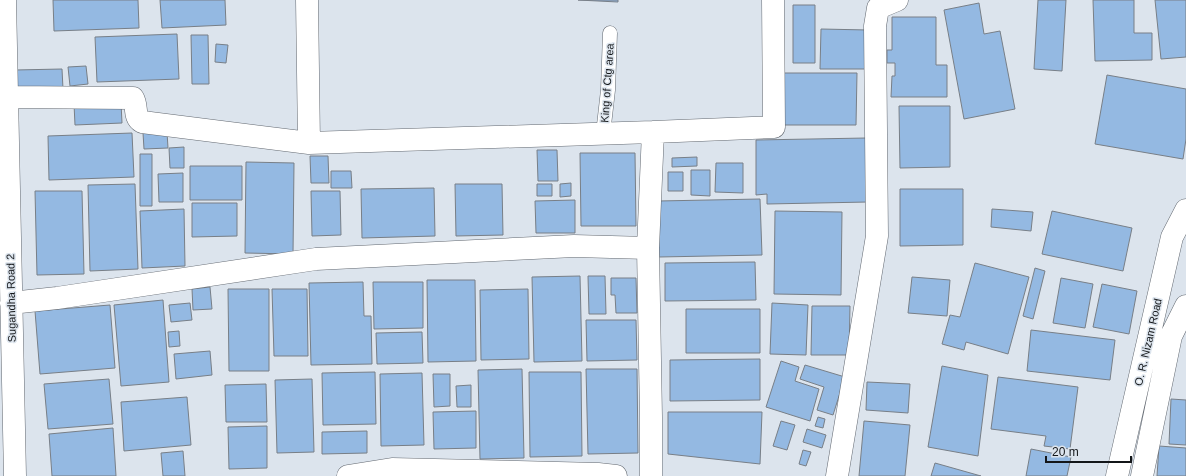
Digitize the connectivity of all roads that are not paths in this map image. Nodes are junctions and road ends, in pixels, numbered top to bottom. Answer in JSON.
{"nodes":[{"id":1,"x":5,"y":0,"type":"edge"},
{"id":2,"x":308,"y":0,"type":"edge"},
{"id":3,"x":773,"y":0,"type":"edge"},
{"id":4,"x":897,"y":0,"type":"edge"},
{"id":5,"x":610,"y":33,"type":"dead end"},
{"id":6,"x":8,"y":98,"type":"junction"},
{"id":7,"x":653,"y":132,"type":"junction"},
{"id":8,"x":603,"y":134,"type":"junction"},
{"id":9,"x":309,"y":143,"type":"junction"},
{"id":10,"x":4,"y":175,"type":"edge"},
{"id":11,"x":1186,"y":210,"type":"edge"},
{"id":12,"x":648,"y":248,"type":"junction"},
{"id":13,"x":11,"y":303,"type":"junction"},
{"id":14,"x":1186,"y":306,"type":"edge"},
{"id":15,"x":7,"y":400,"type":"edge"},
{"id":16,"x":15,"y":476,"type":"edge"},
{"id":17,"x":348,"y":476,"type":"edge"},
{"id":18,"x":616,"y":476,"type":"edge"},
{"id":19,"x":651,"y":476,"type":"edge"},
{"id":20,"x":837,"y":476,"type":"edge"},
{"id":21,"x":1117,"y":476,"type":"edge"},
{"id":22,"x":1142,"y":476,"type":"edge"}],
"edges":[{"from":1,"to":6,"type":"street","name":"Sugandha Road 2"},
{"from":2,"to":9,"type":"street"},
{"from":3,"to":7,"type":"street"},
{"from":4,"to":20,"type":"street"},
{"from":5,"to":8,"type":"lane","name":"King of Ctg area"},
{"from":6,"to":9,"type":"street"},
{"from":6,"to":10,"type":"street","name":"Sugandha Road 2"},
{"from":7,"to":8,"type":"street"},
{"from":7,"to":12,"type":"street"},
{"from":8,"to":9,"type":"street"},
{"from":10,"to":13,"type":"street","name":"Sugandha Road 2"},
{"from":11,"to":21,"type":"street","name":"O. R. Nizam Road"},
{"from":12,"to":13,"type":"street"},
{"from":12,"to":19,"type":"street"},
{"from":13,"to":15,"type":"street","name":"Sugandha Road 2"},
{"from":14,"to":22,"type":"street"},
{"from":15,"to":16,"type":"street","name":"Sugandha Road 2"},
{"from":17,"to":18,"type":"street"}]}
